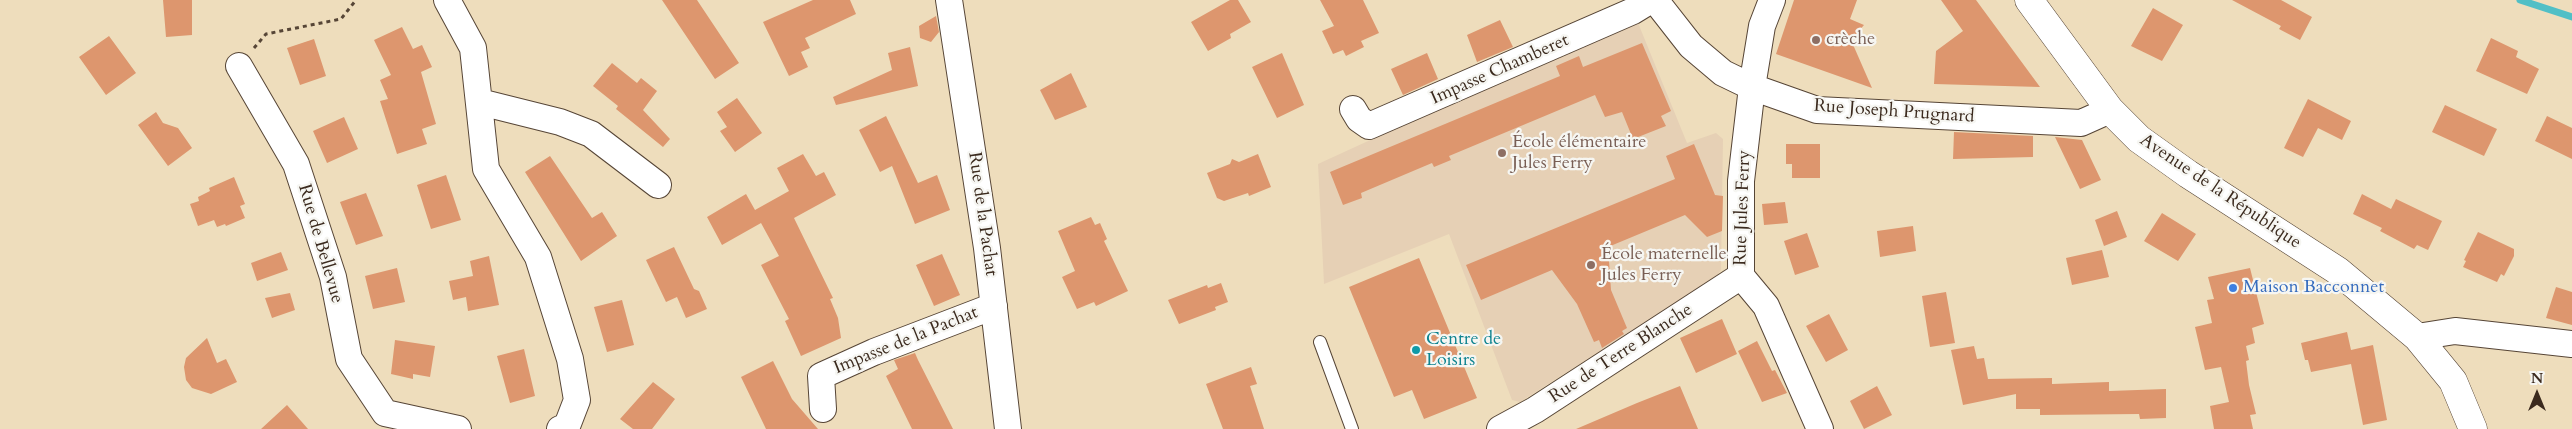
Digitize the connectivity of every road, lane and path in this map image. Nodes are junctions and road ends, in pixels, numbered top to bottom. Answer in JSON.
{"nodes":[{"id":1,"x":356,"y":0,"type":"edge"},
{"id":2,"x":447,"y":0,"type":"edge"},
{"id":3,"x":949,"y":0,"type":"edge"},
{"id":4,"x":1653,"y":0,"type":"edge"},
{"id":5,"x":1772,"y":0,"type":"edge"},
{"id":6,"x":2029,"y":0,"type":"edge"},
{"id":7,"x":239,"y":66,"type":"joint"},
{"id":8,"x":1752,"y":87,"type":"junction"},
{"id":9,"x":480,"y":102,"type":"junction"},
{"id":10,"x":1353,"y":109,"type":"dead end"},
{"id":11,"x":2110,"y":110,"type":"junction"},
{"id":12,"x":658,"y":185,"type":"dead end"},
{"id":13,"x":1741,"y":276,"type":"junction"},
{"id":14,"x":994,"y":306,"type":"junction"},
{"id":15,"x":2416,"y":337,"type":"junction"},
{"id":16,"x":1320,"y":342,"type":"dead end"},
{"id":17,"x":2572,"y":344,"type":"edge"},
{"id":18,"x":823,"y":409,"type":"dead end"},
{"id":19,"x":458,"y":429,"type":"edge"},
{"id":20,"x":560,"y":429,"type":"edge"},
{"id":21,"x":1008,"y":429,"type":"edge"},
{"id":22,"x":1352,"y":429,"type":"edge"},
{"id":23,"x":1500,"y":429,"type":"edge"},
{"id":24,"x":1820,"y":429,"type":"edge"},
{"id":25,"x":2473,"y":429,"type":"edge"}],
"edges":[{"from":1,"to":7,"type":"path"},
{"from":2,"to":9,"type":"street"},
{"from":3,"to":14,"type":"street","name":"Rue de la Pachat"},
{"from":4,"to":8,"type":"street","name":"Rue Joseph Prugnard"},
{"from":4,"to":10,"type":"street","name":"Impasse Chamberet"},
{"from":5,"to":8,"type":"street","name":"Rue Jules Ferry"},
{"from":6,"to":11,"type":"street","name":"Avenue de la République"},
{"from":7,"to":19,"type":"street","name":"Rue de Bellevue"},
{"from":8,"to":11,"type":"street","name":"Rue Joseph Prugnard"},
{"from":8,"to":13,"type":"street","name":"Rue Jules Ferry"},
{"from":9,"to":12,"type":"street"},
{"from":9,"to":20,"type":"street"},
{"from":11,"to":15,"type":"street","name":"Avenue de la République"},
{"from":13,"to":23,"type":"street","name":"Rue de Terre Blanche"},
{"from":13,"to":24,"type":"street","name":"Rue Jules Ferry"},
{"from":14,"to":18,"type":"street","name":"Impasse de la Pachat"},
{"from":14,"to":21,"type":"street","name":"Rue de la Pachat"},
{"from":15,"to":17,"type":"street"},
{"from":15,"to":25,"type":"street","name":"Avenue de la République"},
{"from":16,"to":22,"type":"lane"}]}
